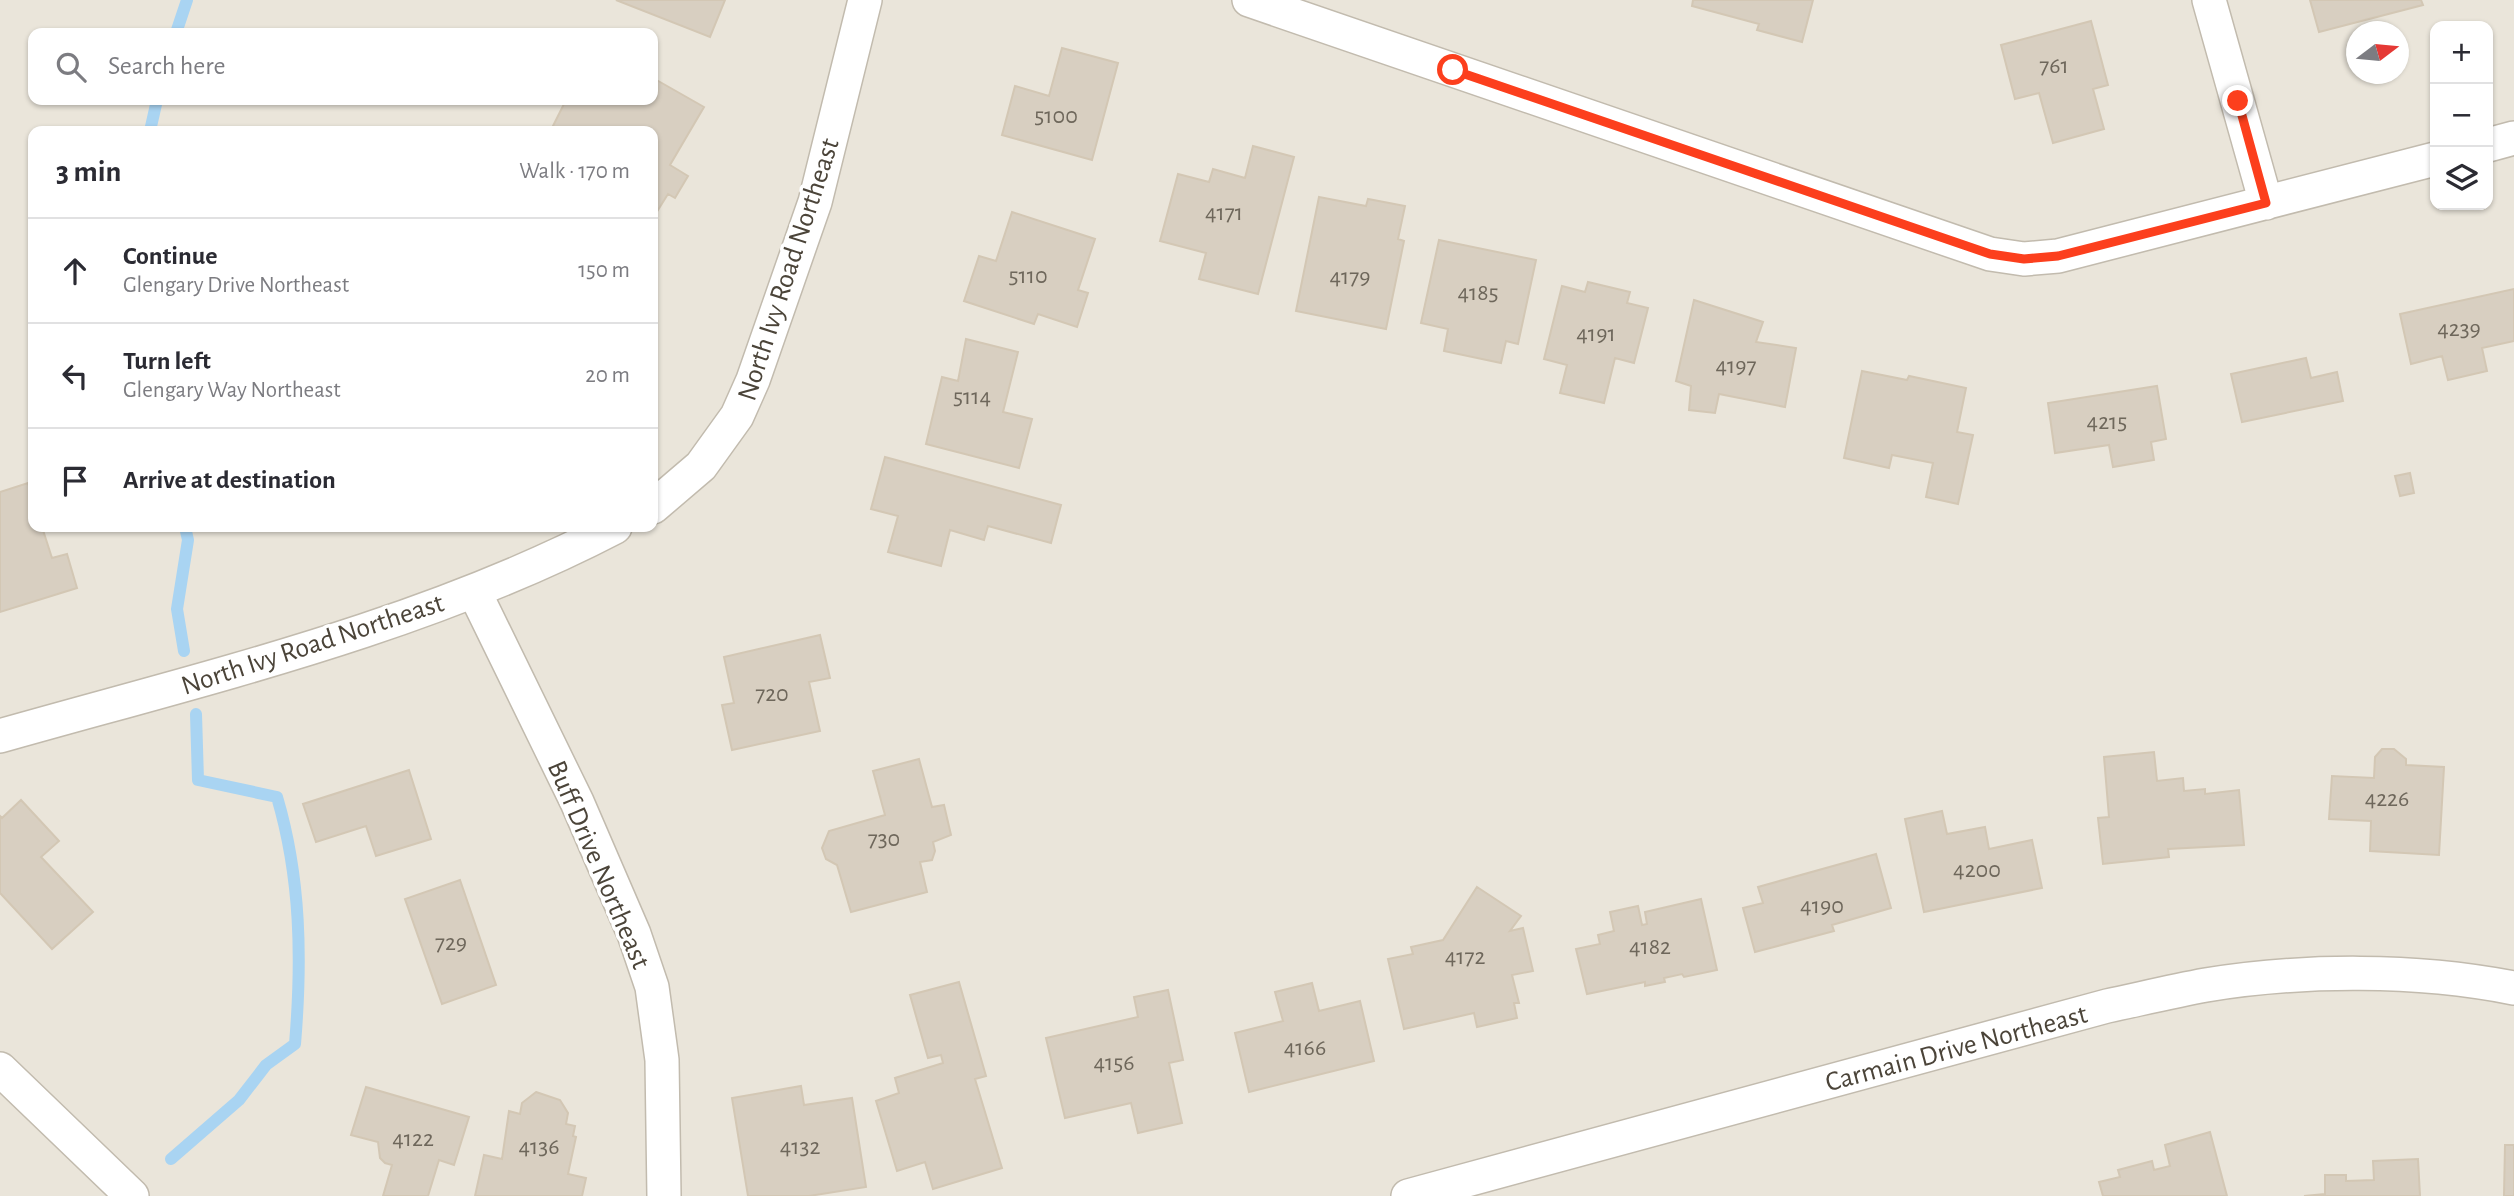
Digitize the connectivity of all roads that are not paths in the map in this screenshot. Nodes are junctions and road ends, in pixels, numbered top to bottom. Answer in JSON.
{"nodes":[{"id":1,"x":865,"y":0,"type":"edge"},
{"id":2,"x":1249,"y":0,"type":"edge"},
{"id":3,"x":2209,"y":0,"type":"edge"},
{"id":4,"x":2514,"y":138,"type":"edge"},
{"id":5,"x":2493,"y":144,"type":"edge"},
{"id":6,"x":2430,"y":160,"type":"edge"},
{"id":7,"x":2266,"y":203,"type":"junction"},
{"id":8,"x":658,"y":503,"type":"edge"},
{"id":9,"x":606,"y":532,"type":"edge"},
{"id":10,"x":474,"y":591,"type":"junction"},
{"id":11,"x":0,"y":736,"type":"edge"},
{"id":12,"x":2514,"y":988,"type":"edge"},
{"id":13,"x":0,"y":1069,"type":"edge"},
{"id":14,"x":132,"y":1196,"type":"edge"},
{"id":15,"x":664,"y":1196,"type":"edge"},
{"id":16,"x":1408,"y":1196,"type":"edge"}],
"edges":[{"from":1,"to":8,"type":"street","name":"North Ivy Road Northeast"},
{"from":2,"to":7,"type":"street"},
{"from":3,"to":7,"type":"street"},
{"from":4,"to":5,"type":"street"},
{"from":6,"to":7,"type":"street"},
{"from":9,"to":10,"type":"street","name":"North Ivy Road Northeast"},
{"from":10,"to":11,"type":"street","name":"North Ivy Road Northeast"},
{"from":10,"to":15,"type":"street","name":"Buff Drive Northeast"},
{"from":12,"to":16,"type":"street","name":"Carmain Drive Northeast"},
{"from":13,"to":14,"type":"street"}]}
